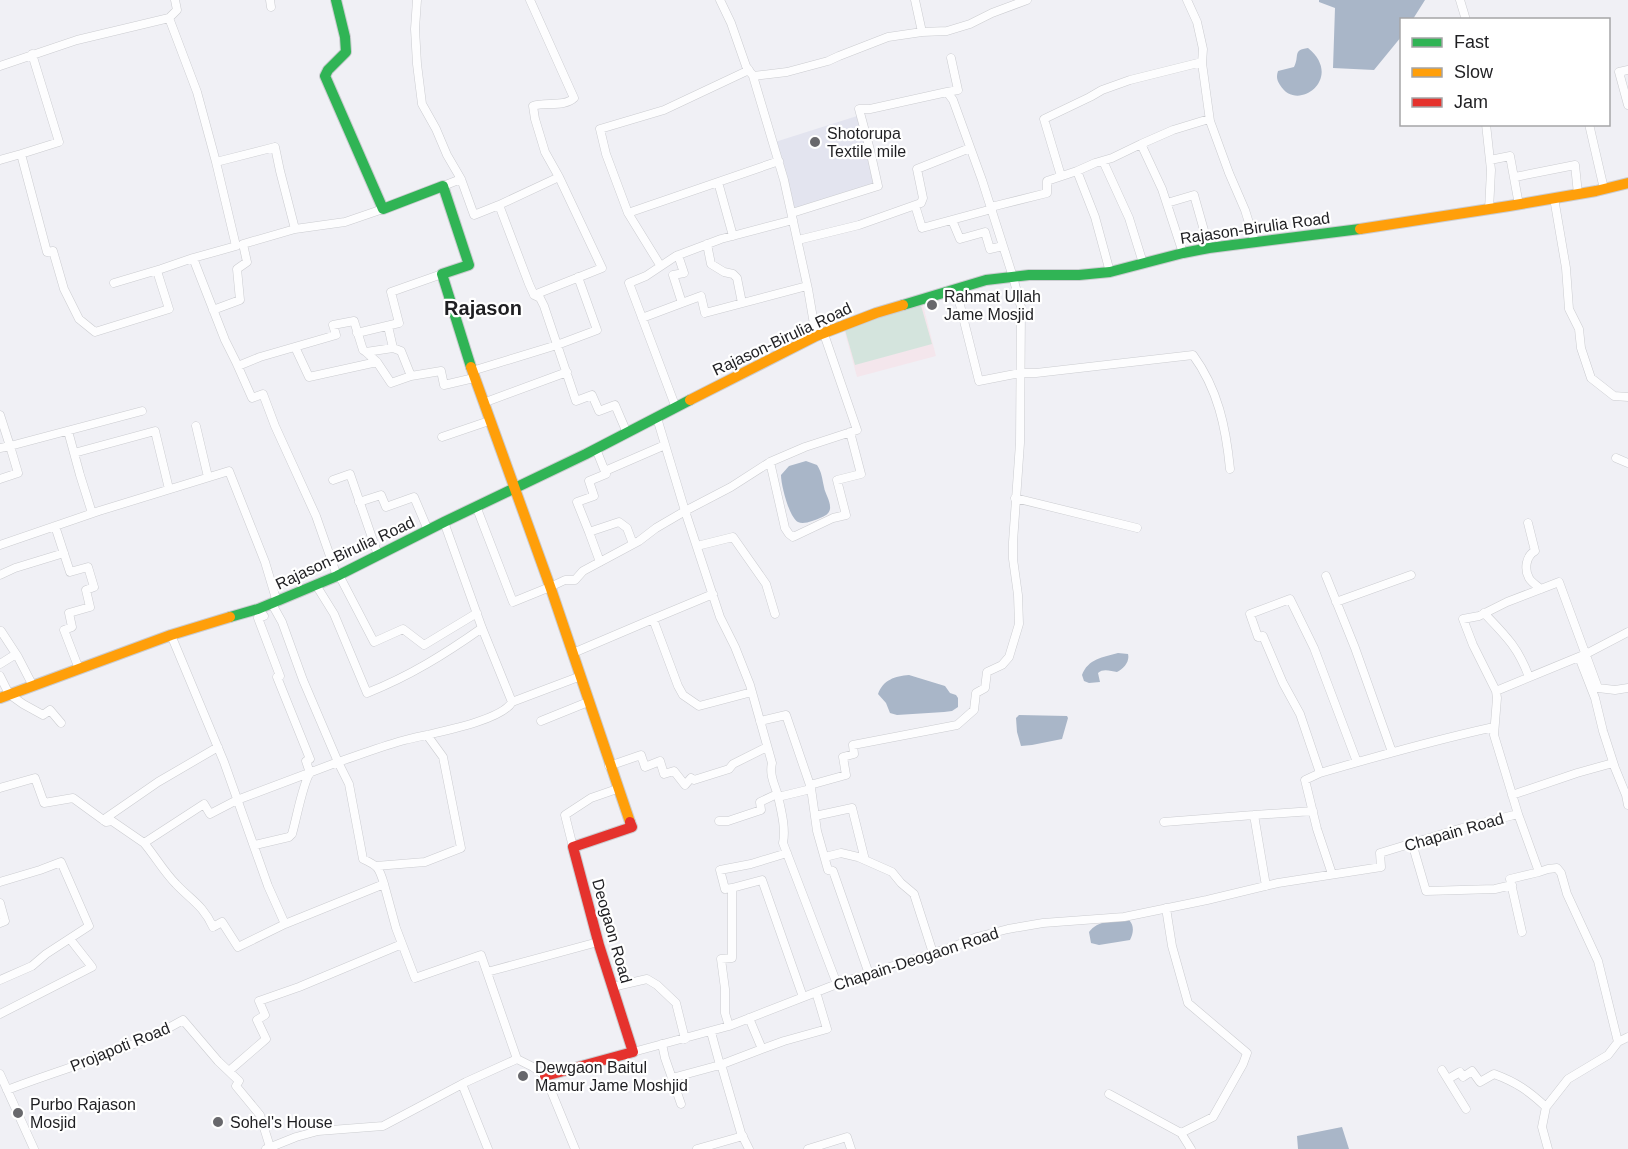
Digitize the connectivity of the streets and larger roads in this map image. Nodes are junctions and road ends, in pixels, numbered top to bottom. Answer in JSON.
{"nodes":[{"id":1,"x":176,"y":0,"type":"edge"},
{"id":2,"x":336,"y":0,"type":"edge"},
{"id":3,"x":417,"y":0,"type":"edge"},
{"id":4,"x":530,"y":0,"type":"edge"},
{"id":5,"x":720,"y":0,"type":"edge"},
{"id":6,"x":915,"y":0,"type":"edge"},
{"id":7,"x":1027,"y":0,"type":"edge"},
{"id":8,"x":1187,"y":0,"type":"edge"},
{"id":9,"x":1460,"y":0,"type":"edge"},
{"id":10,"x":169,"y":18,"type":"junction"},
{"id":11,"x":1465,"y":18,"type":"edge"},
{"id":12,"x":922,"y":33,"type":"junction"},
{"id":13,"x":32,"y":54,"type":"junction"},
{"id":14,"x":951,"y":58,"type":"dead end"},
{"id":15,"x":1202,"y":62,"type":"junction"},
{"id":16,"x":0,"y":66,"type":"edge"},
{"id":17,"x":1628,"y":70,"type":"edge"},
{"id":18,"x":751,"y":73,"type":"junction"},
{"id":19,"x":947,"y":92,"type":"junction"},
{"id":20,"x":1628,"y":105,"type":"edge"},
{"id":21,"x":1209,"y":119,"type":"junction"},
{"id":22,"x":1486,"y":126,"type":"edge"},
{"id":23,"x":1589,"y":126,"type":"edge"},
{"id":24,"x":1141,"y":144,"type":"junction"},
{"id":25,"x":970,"y":148,"type":"junction"},
{"id":26,"x":21,"y":154,"type":"junction"},
{"id":27,"x":0,"y":160,"type":"edge"},
{"id":28,"x":1490,"y":160,"type":"junction"},
{"id":29,"x":778,"y":161,"type":"junction"},
{"id":30,"x":1103,"y":161,"type":"junction"},
{"id":31,"x":216,"y":162,"type":"junction"},
{"id":32,"x":1077,"y":171,"type":"junction"},
{"id":33,"x":1061,"y":176,"type":"junction"},
{"id":34,"x":559,"y":177,"type":"junction"},
{"id":35,"x":1515,"y":177,"type":"junction"},
{"id":36,"x":461,"y":179,"type":"junction"},
{"id":37,"x":718,"y":182,"type":"junction"},
{"id":38,"x":1628,"y":183,"type":"edge"},
{"id":39,"x":443,"y":186,"type":"junction"},
{"id":40,"x":1604,"y":189,"type":"junction"},
{"id":41,"x":1578,"y":194,"type":"junction"},
{"id":42,"x":1554,"y":198,"type":"junction"},
{"id":43,"x":1167,"y":203,"type":"junction"},
{"id":44,"x":499,"y":205,"type":"junction"},
{"id":45,"x":915,"y":205,"type":"junction"},
{"id":46,"x":1519,"y":205,"type":"junction"},
{"id":47,"x":991,"y":208,"type":"junction"},
{"id":48,"x":383,"y":209,"type":"junction"},
{"id":49,"x":1489,"y":210,"type":"junction"},
{"id":50,"x":628,"y":213,"type":"junction"},
{"id":51,"x":792,"y":216,"type":"junction"},
{"id":52,"x":952,"y":220,"type":"junction"},
{"id":53,"x":295,"y":230,"type":"junction"},
{"id":54,"x":733,"y":236,"type":"junction"},
{"id":55,"x":798,"y":240,"type":"junction"},
{"id":56,"x":1255,"y":242,"type":"junction"},
{"id":57,"x":706,"y":244,"type":"junction"},
{"id":58,"x":239,"y":245,"type":"junction"},
{"id":59,"x":1004,"y":246,"type":"junction"},
{"id":60,"x":1209,"y":248,"type":"junction"},
{"id":61,"x":1183,"y":253,"type":"junction"},
{"id":62,"x":678,"y":255,"type":"junction"},
{"id":63,"x":193,"y":258,"type":"junction"},
{"id":64,"x":1143,"y":263,"type":"junction"},
{"id":65,"x":660,"y":265,"type":"junction"},
{"id":66,"x":157,"y":271,"type":"junction"},
{"id":67,"x":1110,"y":272,"type":"junction"},
{"id":68,"x":442,"y":274,"type":"junction"},
{"id":69,"x":578,"y":278,"type":"junction"},
{"id":70,"x":1013,"y":278,"type":"junction"},
{"id":71,"x":114,"y":283,"type":"dead end"},
{"id":72,"x":807,"y":286,"type":"junction"},
{"id":73,"x":956,"y":289,"type":"junction"},
{"id":74,"x":534,"y":295,"type":"junction"},
{"id":75,"x":682,"y":303,"type":"junction"},
{"id":76,"x":742,"y":303,"type":"junction"},
{"id":77,"x":213,"y":310,"type":"junction"},
{"id":78,"x":642,"y":318,"type":"junction"},
{"id":79,"x":388,"y":326,"type":"junction"},
{"id":80,"x":357,"y":333,"type":"junction"},
{"id":81,"x":820,"y":335,"type":"junction"},
{"id":82,"x":557,"y":345,"type":"junction"},
{"id":83,"x":295,"y":347,"type":"junction"},
{"id":84,"x":393,"y":348,"type":"junction"},
{"id":85,"x":366,"y":352,"type":"junction"},
{"id":86,"x":377,"y":362,"type":"junction"},
{"id":87,"x":238,"y":366,"type":"junction"},
{"id":88,"x":567,"y":372,"type":"junction"},
{"id":89,"x":1020,"y":373,"type":"junction"},
{"id":90,"x":473,"y":374,"type":"junction"},
{"id":91,"x":411,"y":376,"type":"junction"},
{"id":92,"x":1628,"y":397,"type":"edge"},
{"id":93,"x":483,"y":403,"type":"junction"},
{"id":94,"x":676,"y":408,"type":"junction"},
{"id":95,"x":142,"y":411,"type":"dead end"},
{"id":96,"x":0,"y":415,"type":"edge"},
{"id":97,"x":657,"y":418,"type":"junction"},
{"id":98,"x":489,"y":421,"type":"junction"},
{"id":99,"x":196,"y":426,"type":"dead end"},
{"id":100,"x":69,"y":431,"type":"junction"},
{"id":101,"x":850,"y":432,"type":"junction"},
{"id":102,"x":627,"y":433,"type":"junction"},
{"id":103,"x":442,"y":437,"type":"dead end"},
{"id":104,"x":665,"y":445,"type":"junction"},
{"id":105,"x":10,"y":446,"type":"junction"},
{"id":106,"x":0,"y":448,"type":"edge"},
{"id":107,"x":596,"y":449,"type":"junction"},
{"id":108,"x":74,"y":453,"type":"junction"},
{"id":109,"x":1616,"y":458,"type":"dead end"},
{"id":110,"x":770,"y":462,"type":"junction"},
{"id":111,"x":1628,"y":463,"type":"edge"},
{"id":112,"x":1230,"y":469,"type":"dead end"},
{"id":113,"x":605,"y":471,"type":"junction"},
{"id":114,"x":208,"y":477,"type":"junction"},
{"id":115,"x":0,"y":479,"type":"edge"},
{"id":116,"x":333,"y":480,"type":"dead end"},
{"id":117,"x":169,"y":489,"type":"junction"},
{"id":118,"x":514,"y":489,"type":"junction"},
{"id":119,"x":1015,"y":498,"type":"junction"},
{"id":120,"x":359,"y":502,"type":"junction"},
{"id":121,"x":476,"y":506,"type":"junction"},
{"id":122,"x":685,"y":511,"type":"junction"},
{"id":123,"x":92,"y":513,"type":"junction"},
{"id":124,"x":444,"y":522,"type":"junction"},
{"id":125,"x":1528,"y":524,"type":"dead end"},
{"id":126,"x":55,"y":526,"type":"junction"},
{"id":127,"x":1137,"y":528,"type":"dead end"},
{"id":128,"x":428,"y":530,"type":"junction"},
{"id":129,"x":589,"y":532,"type":"junction"},
{"id":130,"x":633,"y":544,"type":"junction"},
{"id":131,"x":0,"y":545,"type":"edge"},
{"id":132,"x":697,"y":546,"type":"junction"},
{"id":133,"x":64,"y":553,"type":"junction"},
{"id":134,"x":378,"y":555,"type":"junction"},
{"id":135,"x":600,"y":562,"type":"junction"},
{"id":136,"x":0,"y":575,"type":"edge"},
{"id":137,"x":338,"y":575,"type":"junction"},
{"id":138,"x":1411,"y":575,"type":"dead end"},
{"id":139,"x":1326,"y":576,"type":"dead end"},
{"id":140,"x":316,"y":585,"type":"junction"},
{"id":141,"x":550,"y":587,"type":"junction"},
{"id":142,"x":1540,"y":589,"type":"junction"},
{"id":143,"x":713,"y":594,"type":"junction"},
{"id":144,"x":1336,"y":602,"type":"junction"},
{"id":145,"x":275,"y":603,"type":"junction"},
{"id":146,"x":258,"y":609,"type":"junction"},
{"id":147,"x":477,"y":613,"type":"junction"},
{"id":148,"x":1484,"y":613,"type":"junction"},
{"id":149,"x":775,"y":614,"type":"dead end"},
{"id":150,"x":653,"y":619,"type":"junction"},
{"id":151,"x":483,"y":628,"type":"junction"},
{"id":152,"x":1,"y":631,"type":"edge"},
{"id":153,"x":1628,"y":632,"type":"edge"},
{"id":154,"x":171,"y":636,"type":"junction"},
{"id":155,"x":573,"y":652,"type":"junction"},
{"id":156,"x":16,"y":654,"type":"junction"},
{"id":157,"x":1583,"y":655,"type":"junction"},
{"id":158,"x":0,"y":664,"type":"edge"},
{"id":159,"x":79,"y":669,"type":"junction"},
{"id":160,"x":0,"y":676,"type":"edge"},
{"id":161,"x":581,"y":676,"type":"junction"},
{"id":162,"x":1529,"y":676,"type":"junction"},
{"id":163,"x":33,"y":686,"type":"junction"},
{"id":164,"x":1628,"y":688,"type":"edge"},
{"id":165,"x":1496,"y":691,"type":"junction"},
{"id":166,"x":752,"y":692,"type":"junction"},
{"id":167,"x":5,"y":696,"type":"edge"},
{"id":168,"x":512,"y":702,"type":"junction"},
{"id":169,"x":588,"y":702,"type":"junction"},
{"id":170,"x":542,"y":722,"type":"dead end"},
{"id":171,"x":760,"y":722,"type":"junction"},
{"id":172,"x":61,"y":723,"type":"dead end"},
{"id":173,"x":1494,"y":727,"type":"junction"},
{"id":174,"x":427,"y":735,"type":"junction"},
{"id":175,"x":218,"y":747,"type":"junction"},
{"id":176,"x":767,"y":747,"type":"junction"},
{"id":177,"x":1392,"y":752,"type":"junction"},
{"id":178,"x":338,"y":762,"type":"junction"},
{"id":179,"x":1357,"y":762,"type":"junction"},
{"id":180,"x":1614,"y":763,"type":"junction"},
{"id":181,"x":609,"y":766,"type":"junction"},
{"id":182,"x":310,"y":773,"type":"junction"},
{"id":183,"x":1320,"y":773,"type":"junction"},
{"id":184,"x":810,"y":787,"type":"junction"},
{"id":185,"x":0,"y":788,"type":"edge"},
{"id":186,"x":617,"y":789,"type":"junction"},
{"id":187,"x":777,"y":795,"type":"junction"},
{"id":188,"x":1512,"y":795,"type":"junction"},
{"id":189,"x":237,"y":800,"type":"junction"},
{"id":190,"x":1628,"y":805,"type":"edge"},
{"id":191,"x":1313,"y":811,"type":"junction"},
{"id":192,"x":1518,"y":814,"type":"junction"},
{"id":193,"x":1254,"y":815,"type":"junction"},
{"id":194,"x":815,"y":816,"type":"junction"},
{"id":195,"x":103,"y":820,"type":"junction"},
{"id":196,"x":719,"y":820,"type":"dead end"},
{"id":197,"x":1164,"y":822,"type":"dead end"},
{"id":198,"x":144,"y":843,"type":"junction"},
{"id":199,"x":1412,"y":843,"type":"junction"},
{"id":200,"x":255,"y":845,"type":"junction"},
{"id":201,"x":573,"y":847,"type":"junction"},
{"id":202,"x":787,"y":853,"type":"junction"},
{"id":203,"x":825,"y":857,"type":"junction"},
{"id":204,"x":865,"y":860,"type":"junction"},
{"id":205,"x":376,"y":866,"type":"junction"},
{"id":206,"x":1539,"y":872,"type":"junction"},
{"id":207,"x":1332,"y":874,"type":"junction"},
{"id":208,"x":0,"y":882,"type":"edge"},
{"id":209,"x":1278,"y":883,"type":"joint"},
{"id":210,"x":384,"y":884,"type":"junction"},
{"id":211,"x":1512,"y":885,"type":"junction"},
{"id":212,"x":1266,"y":886,"type":"junction"},
{"id":213,"x":732,"y":888,"type":"junction"},
{"id":214,"x":0,"y":903,"type":"edge"},
{"id":215,"x":1166,"y":908,"type":"junction"},
{"id":216,"x":0,"y":923,"type":"edge"},
{"id":217,"x":285,"y":924,"type":"junction"},
{"id":218,"x":1522,"y":932,"type":"dead end"},
{"id":219,"x":70,"y":939,"type":"junction"},
{"id":220,"x":598,"y":942,"type":"junction"},
{"id":221,"x":402,"y":944,"type":"junction"},
{"id":222,"x":933,"y":953,"type":"junction"},
{"id":223,"x":487,"y":972,"type":"junction"},
{"id":224,"x":869,"y":974,"type":"junction"},
{"id":225,"x":0,"y":980,"type":"edge"},
{"id":226,"x":837,"y":984,"type":"junction"},
{"id":227,"x":612,"y":987,"type":"junction"},
{"id":228,"x":816,"y":992,"type":"junction"},
{"id":229,"x":803,"y":997,"type":"junction"},
{"id":230,"x":0,"y":1014,"type":"edge"},
{"id":231,"x":750,"y":1018,"type":"junction"},
{"id":232,"x":729,"y":1026,"type":"junction"},
{"id":233,"x":711,"y":1032,"type":"junction"},
{"id":234,"x":1628,"y":1037,"type":"edge"},
{"id":235,"x":685,"y":1039,"type":"junction"},
{"id":236,"x":1618,"y":1042,"type":"junction"},
{"id":237,"x":662,"y":1044,"type":"junction"},
{"id":238,"x":762,"y":1049,"type":"junction"},
{"id":239,"x":633,"y":1052,"type":"junction"},
{"id":240,"x":517,"y":1059,"type":"junction"},
{"id":241,"x":721,"y":1064,"type":"junction"},
{"id":242,"x":1442,"y":1070,"type":"dead end"},
{"id":243,"x":229,"y":1071,"type":"junction"},
{"id":244,"x":0,"y":1074,"type":"edge"},
{"id":245,"x":545,"y":1076,"type":"junction"},
{"id":246,"x":672,"y":1077,"type":"junction"},
{"id":247,"x":1448,"y":1079,"type":"junction"},
{"id":248,"x":462,"y":1084,"type":"junction"},
{"id":249,"x":7,"y":1090,"type":"junction"},
{"id":250,"x":1109,"y":1094,"type":"dead end"},
{"id":251,"x":681,"y":1104,"type":"dead end"},
{"id":252,"x":1546,"y":1107,"type":"junction"},
{"id":253,"x":1466,"y":1109,"type":"dead end"},
{"id":254,"x":1181,"y":1133,"type":"junction"},
{"id":255,"x":742,"y":1136,"type":"junction"},
{"id":256,"x":268,"y":1148,"type":"edge"},
{"id":257,"x":34,"y":1149,"type":"edge"},
{"id":258,"x":488,"y":1149,"type":"edge"},
{"id":259,"x":575,"y":1149,"type":"edge"},
{"id":260,"x":697,"y":1149,"type":"edge"},
{"id":261,"x":749,"y":1149,"type":"edge"},
{"id":262,"x":808,"y":1149,"type":"edge"},
{"id":263,"x":851,"y":1149,"type":"edge"},
{"id":264,"x":1191,"y":1149,"type":"edge"},
{"id":265,"x":1548,"y":1149,"type":"edge"}],
"edges":[{"from":1,"to":10,"type":"street"},
{"from":2,"to":48,"type":"street"},
{"from":3,"to":36,"type":"street"},
{"from":4,"to":34,"type":"street"},
{"from":5,"to":18,"type":"street"},
{"from":6,"to":12,"type":"street"},
{"from":7,"to":12,"type":"street"},
{"from":8,"to":15,"type":"street"},
{"from":9,"to":11,"type":"street"},
{"from":10,"to":13,"type":"street"},
{"from":10,"to":31,"type":"street"},
{"from":12,"to":18,"type":"street"},
{"from":13,"to":16,"type":"street"},
{"from":13,"to":26,"type":"street"},
{"from":14,"to":19,"type":"street"},
{"from":15,"to":21,"type":"street"},
{"from":15,"to":33,"type":"street"},
{"from":17,"to":20,"type":"street"},
{"from":18,"to":29,"type":"street"},
{"from":18,"to":50,"type":"street"},
{"from":19,"to":25,"type":"street"},
{"from":19,"to":51,"type":"street"},
{"from":21,"to":24,"type":"street"},
{"from":21,"to":56,"type":"street"},
{"from":22,"to":28,"type":"street"},
{"from":23,"to":40,"type":"street"},
{"from":24,"to":30,"type":"street"},
{"from":24,"to":43,"type":"street"},
{"from":25,"to":45,"type":"street"},
{"from":25,"to":47,"type":"street"},
{"from":26,"to":27,"type":"street"},
{"from":26,"to":66,"type":"street"},
{"from":28,"to":35,"type":"street"},
{"from":28,"to":49,"type":"street"},
{"from":29,"to":37,"type":"street"},
{"from":29,"to":51,"type":"street"},
{"from":30,"to":32,"type":"street"},
{"from":30,"to":64,"type":"street"},
{"from":31,"to":53,"type":"street"},
{"from":31,"to":58,"type":"street"},
{"from":32,"to":33,"type":"street"},
{"from":32,"to":67,"type":"street"},
{"from":33,"to":47,"type":"street"},
{"from":34,"to":44,"type":"street"},
{"from":34,"to":69,"type":"street"},
{"from":35,"to":41,"type":"street"},
{"from":35,"to":46,"type":"street"},
{"from":36,"to":39,"type":"street"},
{"from":36,"to":44,"type":"street"},
{"from":37,"to":50,"type":"street"},
{"from":37,"to":54,"type":"street"},
{"from":38,"to":40,"type":"street","name":"Rajason-Birulia Road"},
{"from":39,"to":48,"type":"street"},
{"from":39,"to":68,"type":"street"},
{"from":40,"to":41,"type":"street","name":"Rajason-Birulia Road"},
{"from":41,"to":42,"type":"street","name":"Rajason-Birulia Road"},
{"from":42,"to":46,"type":"street","name":"Rajason-Birulia Road"},
{"from":42,"to":92,"type":"street"},
{"from":43,"to":60,"type":"street"},
{"from":43,"to":61,"type":"street"},
{"from":44,"to":74,"type":"street"},
{"from":45,"to":52,"type":"street"},
{"from":45,"to":55,"type":"street"},
{"from":46,"to":49,"type":"street","name":"Rajason-Birulia Road"},
{"from":47,"to":52,"type":"street"},
{"from":47,"to":59,"type":"street"},
{"from":48,"to":53,"type":"street"},
{"from":49,"to":56,"type":"street","name":"Rajason-Birulia Road"},
{"from":50,"to":65,"type":"street"},
{"from":51,"to":54,"type":"street"},
{"from":51,"to":55,"type":"street"},
{"from":52,"to":59,"type":"street"},
{"from":53,"to":58,"type":"street"},
{"from":54,"to":57,"type":"street"},
{"from":55,"to":72,"type":"street"},
{"from":56,"to":60,"type":"street","name":"Rajason-Birulia Road"},
{"from":57,"to":62,"type":"street"},
{"from":57,"to":76,"type":"street"},
{"from":58,"to":63,"type":"street"},
{"from":58,"to":77,"type":"street"},
{"from":59,"to":70,"type":"street"},
{"from":60,"to":61,"type":"street","name":"Rajason-Birulia Road"},
{"from":61,"to":64,"type":"street","name":"Rajason-Birulia Road"},
{"from":62,"to":65,"type":"street"},
{"from":62,"to":75,"type":"street"},
{"from":63,"to":66,"type":"street"},
{"from":63,"to":77,"type":"street"},
{"from":64,"to":67,"type":"street","name":"Rajason-Birulia Road"},
{"from":65,"to":78,"type":"street"},
{"from":66,"to":71,"type":"street"},
{"from":67,"to":70,"type":"street","name":"Rajason-Birulia Road"},
{"from":68,"to":79,"type":"street"},
{"from":68,"to":90,"type":"street"},
{"from":69,"to":74,"type":"street"},
{"from":69,"to":82,"type":"street"},
{"from":70,"to":73,"type":"street","name":"Rajason-Birulia Road"},
{"from":70,"to":89,"type":"street"},
{"from":72,"to":76,"type":"street"},
{"from":72,"to":81,"type":"street"},
{"from":73,"to":81,"type":"street","name":"Rajason-Birulia Road"},
{"from":73,"to":89,"type":"street"},
{"from":74,"to":82,"type":"street"},
{"from":75,"to":76,"type":"street"},
{"from":75,"to":78,"type":"street"},
{"from":77,"to":87,"type":"street"},
{"from":78,"to":94,"type":"street"},
{"from":79,"to":80,"type":"street"},
{"from":79,"to":84,"type":"street"},
{"from":80,"to":83,"type":"street"},
{"from":80,"to":85,"type":"street"},
{"from":81,"to":94,"type":"street","name":"Rajason-Birulia Road"},
{"from":81,"to":101,"type":"street"},
{"from":82,"to":88,"type":"street"},
{"from":82,"to":90,"type":"street"},
{"from":83,"to":86,"type":"street"},
{"from":83,"to":87,"type":"street"},
{"from":84,"to":85,"type":"street"},
{"from":84,"to":91,"type":"street"},
{"from":85,"to":86,"type":"street"},
{"from":86,"to":91,"type":"street"},
{"from":87,"to":137,"type":"street"},
{"from":88,"to":93,"type":"street"},
{"from":88,"to":102,"type":"street"},
{"from":89,"to":112,"type":"street"},
{"from":89,"to":119,"type":"street"},
{"from":90,"to":91,"type":"street"},
{"from":90,"to":93,"type":"street"},
{"from":93,"to":98,"type":"street"},
{"from":94,"to":97,"type":"street","name":"Rajason-Birulia Road"},
{"from":95,"to":100,"type":"street"},
{"from":96,"to":105,"type":"street"},
{"from":97,"to":102,"type":"street","name":"Rajason-Birulia Road"},
{"from":97,"to":104,"type":"street"},
{"from":98,"to":103,"type":"street"},
{"from":98,"to":118,"type":"street"},
{"from":99,"to":114,"type":"street"},
{"from":100,"to":105,"type":"street"},
{"from":100,"to":108,"type":"street"},
{"from":101,"to":110,"type":"street"},
{"from":101,"to":110,"type":"street"},
{"from":102,"to":107,"type":"street","name":"Rajason-Birulia Road"},
{"from":104,"to":113,"type":"street"},
{"from":104,"to":122,"type":"street"},
{"from":105,"to":106,"type":"street"},
{"from":105,"to":115,"type":"street"},
{"from":107,"to":113,"type":"street"},
{"from":107,"to":118,"type":"street","name":"Rajason-Birulia Road"},
{"from":108,"to":117,"type":"street"},
{"from":108,"to":123,"type":"street"},
{"from":109,"to":111,"type":"street"},
{"from":110,"to":122,"type":"street"},
{"from":113,"to":129,"type":"street"},
{"from":114,"to":117,"type":"street"},
{"from":114,"to":145,"type":"street"},
{"from":116,"to":120,"type":"street"},
{"from":117,"to":123,"type":"street"},
{"from":118,"to":121,"type":"street","name":"Rajason-Birulia Road"},
{"from":118,"to":141,"type":"street"},
{"from":119,"to":127,"type":"street"},
{"from":119,"to":184,"type":"street"},
{"from":120,"to":128,"type":"street"},
{"from":120,"to":134,"type":"street"},
{"from":121,"to":124,"type":"street","name":"Rajason-Birulia Road"},
{"from":121,"to":141,"type":"street"},
{"from":122,"to":130,"type":"street"},
{"from":122,"to":132,"type":"street"},
{"from":123,"to":126,"type":"street"},
{"from":124,"to":128,"type":"street","name":"Rajason-Birulia Road"},
{"from":124,"to":147,"type":"street"},
{"from":125,"to":142,"type":"street"},
{"from":126,"to":131,"type":"street"},
{"from":126,"to":133,"type":"street"},
{"from":128,"to":134,"type":"street","name":"Rajason-Birulia Road"},
{"from":129,"to":130,"type":"street"},
{"from":129,"to":135,"type":"street"},
{"from":130,"to":135,"type":"street"},
{"from":132,"to":143,"type":"street"},
{"from":132,"to":149,"type":"street"},
{"from":133,"to":136,"type":"street"},
{"from":133,"to":159,"type":"street"},
{"from":134,"to":137,"type":"street","name":"Rajason-Birulia Road"},
{"from":135,"to":141,"type":"street"},
{"from":137,"to":140,"type":"street","name":"Rajason-Birulia Road"},
{"from":137,"to":147,"type":"street"},
{"from":138,"to":144,"type":"street"},
{"from":139,"to":144,"type":"street"},
{"from":140,"to":145,"type":"street","name":"Rajason-Birulia Road"},
{"from":140,"to":151,"type":"street"},
{"from":141,"to":155,"type":"street"},
{"from":142,"to":148,"type":"street"},
{"from":142,"to":157,"type":"street"},
{"from":143,"to":150,"type":"street"},
{"from":143,"to":166,"type":"street"},
{"from":144,"to":177,"type":"street"},
{"from":145,"to":146,"type":"street","name":"Rajason-Birulia Road"},
{"from":145,"to":178,"type":"street"},
{"from":146,"to":154,"type":"street","name":"Rajason-Birulia Road"},
{"from":146,"to":182,"type":"street"},
{"from":147,"to":151,"type":"street"},
{"from":148,"to":162,"type":"street"},
{"from":148,"to":165,"type":"street"},
{"from":150,"to":155,"type":"street"},
{"from":150,"to":166,"type":"street"},
{"from":151,"to":168,"type":"street"},
{"from":152,"to":156,"type":"street"},
{"from":153,"to":157,"type":"street"},
{"from":154,"to":159,"type":"street","name":"Rajason-Birulia Road"},
{"from":154,"to":175,"type":"street"},
{"from":155,"to":161,"type":"street"},
{"from":156,"to":158,"type":"street"},
{"from":156,"to":163,"type":"street"},
{"from":157,"to":162,"type":"street"},
{"from":157,"to":164,"type":"street"},
{"from":157,"to":180,"type":"street"},
{"from":159,"to":163,"type":"street","name":"Rajason-Birulia Road"},
{"from":160,"to":167,"type":"street"},
{"from":161,"to":168,"type":"street"},
{"from":161,"to":169,"type":"street"},
{"from":162,"to":165,"type":"street"},
{"from":163,"to":167,"type":"street","name":"Rajason-Birulia Road"},
{"from":165,"to":173,"type":"street","name":"Chapain Road"},
{"from":166,"to":171,"type":"street"},
{"from":167,"to":172,"type":"street"},
{"from":168,"to":174,"type":"street"},
{"from":169,"to":170,"type":"street"},
{"from":169,"to":181,"type":"street"},
{"from":171,"to":176,"type":"street"},
{"from":171,"to":184,"type":"street"},
{"from":173,"to":177,"type":"street"},
{"from":173,"to":188,"type":"street","name":"Chapain Road"},
{"from":174,"to":178,"type":"street"},
{"from":174,"to":205,"type":"street"},
{"from":175,"to":189,"type":"street"},
{"from":175,"to":195,"type":"street"},
{"from":176,"to":181,"type":"street"},
{"from":176,"to":187,"type":"street"},
{"from":177,"to":179,"type":"street"},
{"from":178,"to":182,"type":"street"},
{"from":178,"to":205,"type":"street"},
{"from":179,"to":183,"type":"street"},
{"from":179,"to":183,"type":"street"},
{"from":180,"to":188,"type":"street"},
{"from":180,"to":190,"type":"street"},
{"from":181,"to":186,"type":"street"},
{"from":182,"to":189,"type":"street"},
{"from":182,"to":200,"type":"street"},
{"from":183,"to":191,"type":"street"},
{"from":184,"to":187,"type":"street"},
{"from":184,"to":194,"type":"street"},
{"from":185,"to":195,"type":"street"},
{"from":186,"to":201,"type":"street"},
{"from":186,"to":201,"type":"street"},
{"from":187,"to":196,"type":"street"},
{"from":187,"to":202,"type":"street"},
{"from":188,"to":192,"type":"street","name":"Chapain Road"},
{"from":189,"to":198,"type":"street"},
{"from":189,"to":200,"type":"street"},
{"from":191,"to":193,"type":"street"},
{"from":191,"to":207,"type":"street"},
{"from":192,"to":199,"type":"street","name":"Chapain Road"},
{"from":192,"to":206,"type":"street"},
{"from":193,"to":197,"type":"street"},
{"from":193,"to":212,"type":"street"},
{"from":194,"to":203,"type":"street"},
{"from":194,"to":204,"type":"street"},
{"from":195,"to":198,"type":"street"},
{"from":198,"to":217,"type":"street"},
{"from":199,"to":207,"type":"street","name":"Chapain Road"},
{"from":199,"to":211,"type":"street"},
{"from":200,"to":217,"type":"street"},
{"from":201,"to":220,"type":"street","name":"Deogaon Road"},
{"from":202,"to":213,"type":"street"},
{"from":202,"to":226,"type":"street"},
{"from":203,"to":204,"type":"street"},
{"from":203,"to":224,"type":"street"},
{"from":204,"to":222,"type":"street"},
{"from":205,"to":210,"type":"street"},
{"from":206,"to":211,"type":"street"},
{"from":206,"to":236,"type":"street"},
{"from":207,"to":209,"type":"street","name":"Chapain Road"},
{"from":208,"to":219,"type":"street"},
{"from":209,"to":212,"type":"street","name":"Chapain-Deogaon Road"},
{"from":210,"to":217,"type":"street"},
{"from":210,"to":221,"type":"street"},
{"from":211,"to":218,"type":"street"},
{"from":212,"to":215,"type":"street","name":"Chapain-Deogaon Road"},
{"from":213,"to":229,"type":"street"},
{"from":213,"to":232,"type":"street"},
{"from":214,"to":216,"type":"street"},
{"from":215,"to":222,"type":"street","name":"Chapain-Deogaon Road"},
{"from":215,"to":254,"type":"street"},
{"from":219,"to":225,"type":"street"},
{"from":219,"to":230,"type":"street"},
{"from":220,"to":223,"type":"street"},
{"from":220,"to":227,"type":"street","name":"Deogaon Road"},
{"from":221,"to":223,"type":"street"},
{"from":221,"to":243,"type":"street"},
{"from":222,"to":224,"type":"street","name":"Chapain-Deogaon Road"},
{"from":223,"to":240,"type":"street"},
{"from":224,"to":226,"type":"street","name":"Chapain-Deogaon Road"},
{"from":226,"to":228,"type":"street","name":"Chapain-Deogaon Road"},
{"from":227,"to":235,"type":"street"},
{"from":227,"to":239,"type":"street","name":"Deogaon Road"},
{"from":228,"to":229,"type":"street","name":"Chapain-Deogaon Road"},
{"from":228,"to":238,"type":"street"},
{"from":229,"to":231,"type":"street","name":"Chapain-Deogaon Road"},
{"from":231,"to":232,"type":"street","name":"Chapain-Deogaon Road"},
{"from":231,"to":238,"type":"street"},
{"from":232,"to":233,"type":"street","name":"Chapain-Deogaon Road"},
{"from":233,"to":235,"type":"street","name":"Chapain-Deogaon Road"},
{"from":233,"to":241,"type":"street"},
{"from":234,"to":236,"type":"street"},
{"from":235,"to":237,"type":"street","name":"Chapain-Deogaon Road"},
{"from":236,"to":252,"type":"street"},
{"from":237,"to":239,"type":"street","name":"Chapain-Deogaon Road"},
{"from":237,"to":246,"type":"street"},
{"from":238,"to":241,"type":"street"},
{"from":239,"to":245,"type":"street"},
{"from":240,"to":245,"type":"street"},
{"from":240,"to":248,"type":"street"},
{"from":241,"to":246,"type":"street"},
{"from":241,"to":255,"type":"street"},
{"from":242,"to":247,"type":"street"},
{"from":243,"to":249,"type":"street","name":"Projapoti Road"},
{"from":243,"to":256,"type":"street","name":"Projapoti Road"},
{"from":244,"to":249,"type":"street"},
{"from":245,"to":259,"type":"street"},
{"from":246,"to":251,"type":"street"},
{"from":247,"to":252,"type":"street"},
{"from":247,"to":253,"type":"street"},
{"from":248,"to":256,"type":"street"},
{"from":248,"to":258,"type":"street"},
{"from":249,"to":257,"type":"street"},
{"from":250,"to":254,"type":"street"},
{"from":252,"to":265,"type":"street"},
{"from":254,"to":264,"type":"street"},
{"from":255,"to":260,"type":"street"},
{"from":255,"to":261,"type":"street"},
{"from":262,"to":263,"type":"street"}]}
